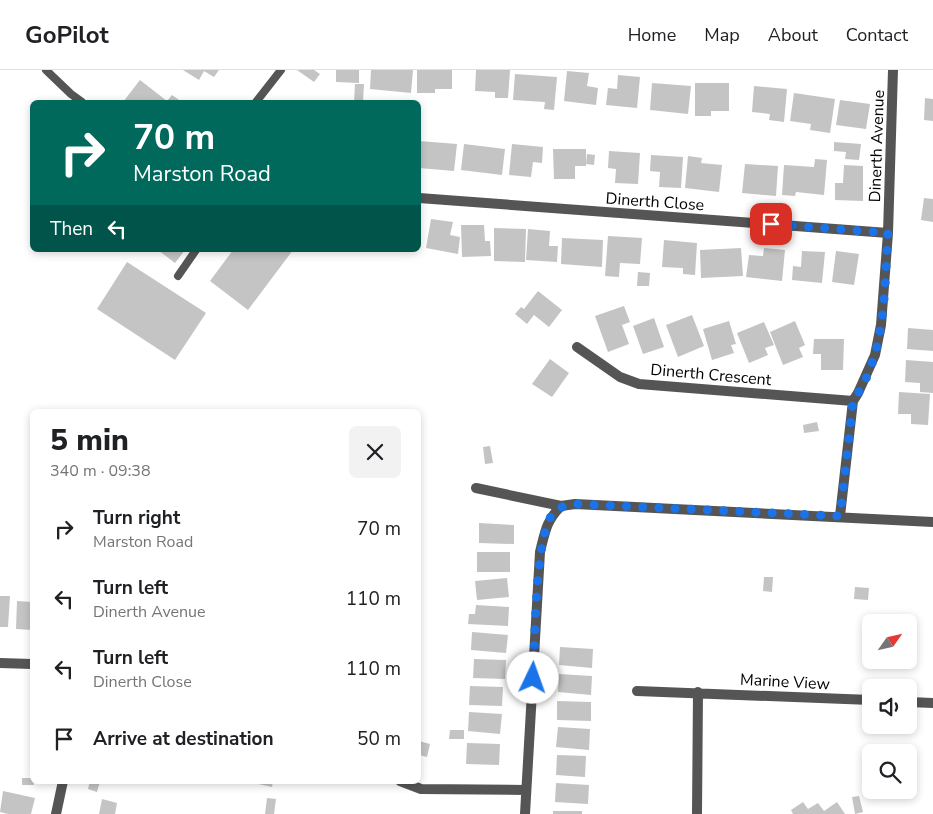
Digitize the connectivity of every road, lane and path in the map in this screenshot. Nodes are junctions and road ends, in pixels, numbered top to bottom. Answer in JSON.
{"nodes":[{"id":1,"x":46,"y":70,"type":"edge"},
{"id":2,"x":280,"y":70,"type":"edge"},
{"id":3,"x":893,"y":70,"type":"edge"},
{"id":4,"x":79,"y":100,"type":"edge"},
{"id":5,"x":258,"y":100,"type":"edge"},
{"id":6,"x":421,"y":198,"type":"edge"},
{"id":7,"x":888,"y":233,"type":"junction"},
{"id":8,"x":195,"y":252,"type":"edge"},
{"id":9,"x":178,"y":276,"type":"dead end"},
{"id":10,"x":577,"y":347,"type":"dead end"},
{"id":11,"x":853,"y":401,"type":"junction"},
{"id":12,"x":476,"y":488,"type":"dead end"},
{"id":13,"x":561,"y":506,"type":"junction"},
{"id":14,"x":840,"y":516,"type":"junction"},
{"id":15,"x":933,"y":522,"type":"edge"},
{"id":16,"x":0,"y":663,"type":"edge"},
{"id":17,"x":30,"y":664,"type":"edge"},
{"id":18,"x":637,"y":691,"type":"dead end"},
{"id":19,"x":698,"y":692,"type":"junction"},
{"id":20,"x":862,"y":700,"type":"edge"},
{"id":21,"x":917,"y":702,"type":"edge"},
{"id":22,"x":933,"y":703,"type":"edge"},
{"id":23,"x":62,"y":784,"type":"edge"},
{"id":24,"x":409,"y":784,"type":"edge"},
{"id":25,"x":526,"y":790,"type":"junction"},
{"id":26,"x":56,"y":814,"type":"edge"},
{"id":27,"x":524,"y":814,"type":"edge"},
{"id":28,"x":697,"y":814,"type":"edge"}],
"edges":[{"from":1,"to":4,"type":"lane"},
{"from":2,"to":5,"type":"lane"},
{"from":3,"to":7,"type":"street","name":"Dinerth Avenue"},
{"from":6,"to":7,"type":"street","name":"Dinerth Close"},
{"from":7,"to":11,"type":"street","name":"Dinerth Avenue"},
{"from":8,"to":9,"type":"lane"},
{"from":10,"to":11,"type":"street","name":"Dinerth Crescent"},
{"from":11,"to":14,"type":"street","name":"Dinerth Avenue"},
{"from":12,"to":13,"type":"street"},
{"from":13,"to":14,"type":"street"},
{"from":13,"to":25,"type":"street"},
{"from":14,"to":15,"type":"street"},
{"from":16,"to":17,"type":"street"},
{"from":18,"to":19,"type":"street","name":"Marine View"},
{"from":19,"to":20,"type":"street","name":"Marine View"},
{"from":19,"to":28,"type":"street"},
{"from":21,"to":22,"type":"street"},
{"from":23,"to":26,"type":"street"},
{"from":24,"to":25,"type":"street"},
{"from":25,"to":27,"type":"street"}]}
